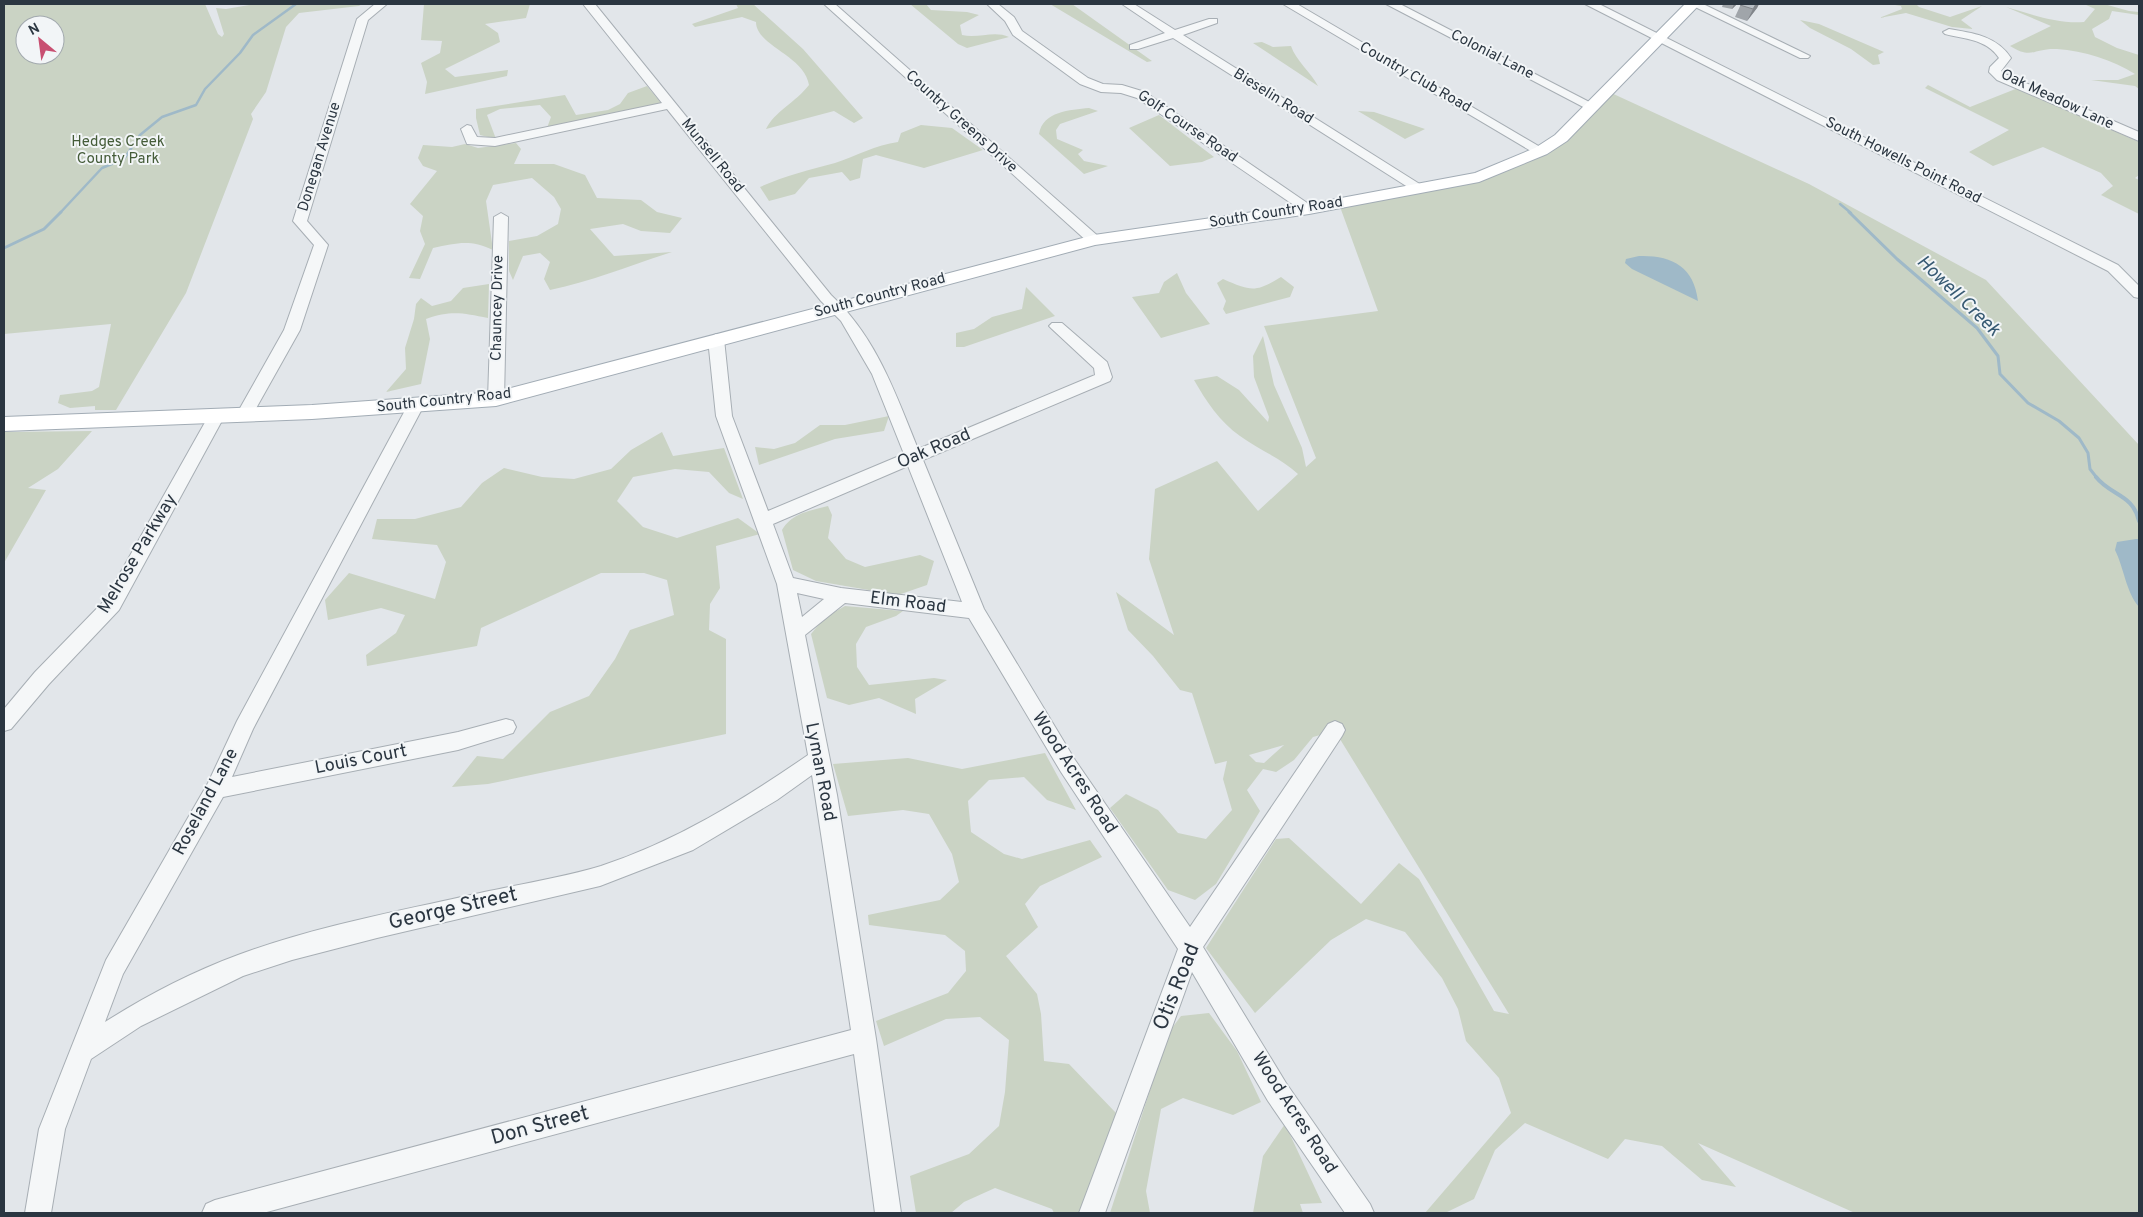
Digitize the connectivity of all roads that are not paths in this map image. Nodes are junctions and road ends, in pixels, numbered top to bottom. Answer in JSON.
{"nodes":[{"id":1,"x":381,"y":4,"type":"edge"},
{"id":2,"x":590,"y":4,"type":"edge"},
{"id":3,"x":829,"y":4,"type":"edge"},
{"id":4,"x":992,"y":4,"type":"edge"},
{"id":5,"x":1127,"y":4,"type":"edge"},
{"id":6,"x":1290,"y":4,"type":"edge"},
{"id":7,"x":1392,"y":4,"type":"edge"},
{"id":8,"x":1591,"y":4,"type":"edge"},
{"id":9,"x":1694,"y":4,"type":"edge"},
{"id":10,"x":1213,"y":22,"type":"dead end"},
{"id":11,"x":1948,"y":32,"type":"dead end"},
{"id":12,"x":1174,"y":34,"type":"junction"},
{"id":13,"x":1661,"y":37,"type":"junction"},
{"id":14,"x":1134,"y":47,"type":"dead end"},
{"id":15,"x":1804,"y":56,"type":"dead end"},
{"id":16,"x":671,"y":105,"type":"junction"},
{"id":17,"x":1593,"y":107,"type":"junction"},
{"id":18,"x":467,"y":129,"type":"dead end"},
{"id":19,"x":2139,"y":137,"type":"edge"},
{"id":20,"x":1541,"y":151,"type":"junction"},
{"id":21,"x":1419,"y":188,"type":"junction"},
{"id":22,"x":1309,"y":209,"type":"junction"},
{"id":23,"x":501,"y":217,"type":"dead end"},
{"id":24,"x":1094,"y":240,"type":"junction"},
{"id":25,"x":2139,"y":294,"type":"edge"},
{"id":26,"x":836,"y":307,"type":"junction"},
{"id":27,"x":1058,"y":326,"type":"dead end"},
{"id":28,"x":716,"y":339,"type":"junction"},
{"id":29,"x":1104,"y":377,"type":"joint"},
{"id":30,"x":496,"y":399,"type":"junction"},
{"id":31,"x":415,"y":406,"type":"junction"},
{"id":32,"x":216,"y":417,"type":"junction"},
{"id":33,"x":243,"y":417,"type":"junction"},
{"id":34,"x":4,"y":424,"type":"edge"},
{"id":35,"x":912,"y":458,"type":"junction"},
{"id":36,"x":764,"y":520,"type":"junction"},
{"id":37,"x":786,"y":584,"type":"junction"},
{"id":38,"x":841,"y":595,"type":"junction"},
{"id":39,"x":975,"y":611,"type":"junction"},
{"id":40,"x":795,"y":633,"type":"junction"},
{"id":41,"x":4,"y":723,"type":"edge"},
{"id":42,"x":506,"y":727,"type":"dead end"},
{"id":43,"x":1335,"y":730,"type":"dead end"},
{"id":44,"x":818,"y":760,"type":"junction"},
{"id":45,"x":216,"y":789,"type":"junction"},
{"id":46,"x":1190,"y":947,"type":"junction"},
{"id":47,"x":864,"y":1039,"type":"junction"},
{"id":48,"x":83,"y":1050,"type":"junction"},
{"id":49,"x":38,"y":1213,"type":"edge"},
{"id":50,"x":216,"y":1213,"type":"edge"},
{"id":51,"x":888,"y":1213,"type":"edge"},
{"id":52,"x":1092,"y":1213,"type":"edge"},
{"id":53,"x":1361,"y":1213,"type":"edge"}],
"edges":[{"from":1,"to":33,"type":"street","name":"Donegan Avenue"},
{"from":2,"to":16,"type":"street","name":"Munsell Road"},
{"from":3,"to":24,"type":"street","name":"Country Greens Drive"},
{"from":4,"to":22,"type":"street","name":"Golf Course Road"},
{"from":5,"to":12,"type":"street","name":"Bieselin Road"},
{"from":6,"to":20,"type":"street","name":"Country Club Road"},
{"from":7,"to":17,"type":"street","name":"Colonial Lane"},
{"from":8,"to":13,"type":"street","name":"South Howells Point Road"},
{"from":9,"to":13,"type":"main road","name":"South Country Road"},
{"from":9,"to":15,"type":"street"},
{"from":10,"to":12,"type":"street"},
{"from":11,"to":19,"type":"street","name":"Oak Meadow Lane"},
{"from":12,"to":14,"type":"street"},
{"from":12,"to":21,"type":"street","name":"Bieselin Road"},
{"from":13,"to":17,"type":"main road","name":"South Country Road"},
{"from":13,"to":25,"type":"street","name":"South Howells Point Road"},
{"from":16,"to":18,"type":"street"},
{"from":16,"to":26,"type":"street","name":"Munsell Road"},
{"from":17,"to":20,"type":"main road","name":"South Country Road"},
{"from":20,"to":21,"type":"main road","name":"South Country Road"},
{"from":21,"to":22,"type":"main road","name":"South Country Road"},
{"from":22,"to":24,"type":"main road","name":"South Country Road"},
{"from":23,"to":30,"type":"street","name":"Chauncey Drive"},
{"from":24,"to":26,"type":"main road","name":"South Country Road"},
{"from":26,"to":28,"type":"main road","name":"South Country Road"},
{"from":26,"to":35,"type":"street","name":"Wood Acres Road"},
{"from":27,"to":29,"type":"street"},
{"from":28,"to":30,"type":"main road","name":"South Country Road"},
{"from":28,"to":36,"type":"street","name":"Lyman Road"},
{"from":29,"to":35,"type":"street","name":"Oak Road"},
{"from":30,"to":31,"type":"main road","name":"South Country Road"},
{"from":31,"to":33,"type":"main road","name":"South Country Road"},
{"from":31,"to":45,"type":"street","name":"Roseland Lane"},
{"from":32,"to":33,"type":"main road","name":"South Country Road"},
{"from":32,"to":34,"type":"main road","name":"South Country Road"},
{"from":32,"to":41,"type":"street","name":"Melrose Parkway"},
{"from":35,"to":36,"type":"street","name":"Oak Road"},
{"from":35,"to":39,"type":"street","name":"Wood Acres Road"},
{"from":36,"to":37,"type":"street","name":"Lyman Road"},
{"from":37,"to":38,"type":"street","name":"Elm Road"},
{"from":37,"to":40,"type":"street","name":"Lyman Road"},
{"from":38,"to":39,"type":"street","name":"Elm Road"},
{"from":38,"to":40,"type":"street"},
{"from":39,"to":46,"type":"street","name":"Wood Acres Road"},
{"from":40,"to":44,"type":"street","name":"Lyman Road"},
{"from":42,"to":45,"type":"street","name":"Louis Court"},
{"from":43,"to":46,"type":"street","name":"Otis Road"},
{"from":44,"to":47,"type":"street","name":"Lyman Road"},
{"from":44,"to":48,"type":"street","name":"George Street"},
{"from":45,"to":48,"type":"street","name":"Roseland Lane"},
{"from":46,"to":52,"type":"street","name":"Otis Road"},
{"from":46,"to":53,"type":"street","name":"Wood Acres Road"},
{"from":47,"to":50,"type":"street","name":"Don Street"},
{"from":47,"to":51,"type":"street","name":"Lyman Road"},
{"from":48,"to":49,"type":"street","name":"Roseland Lane"}]}
